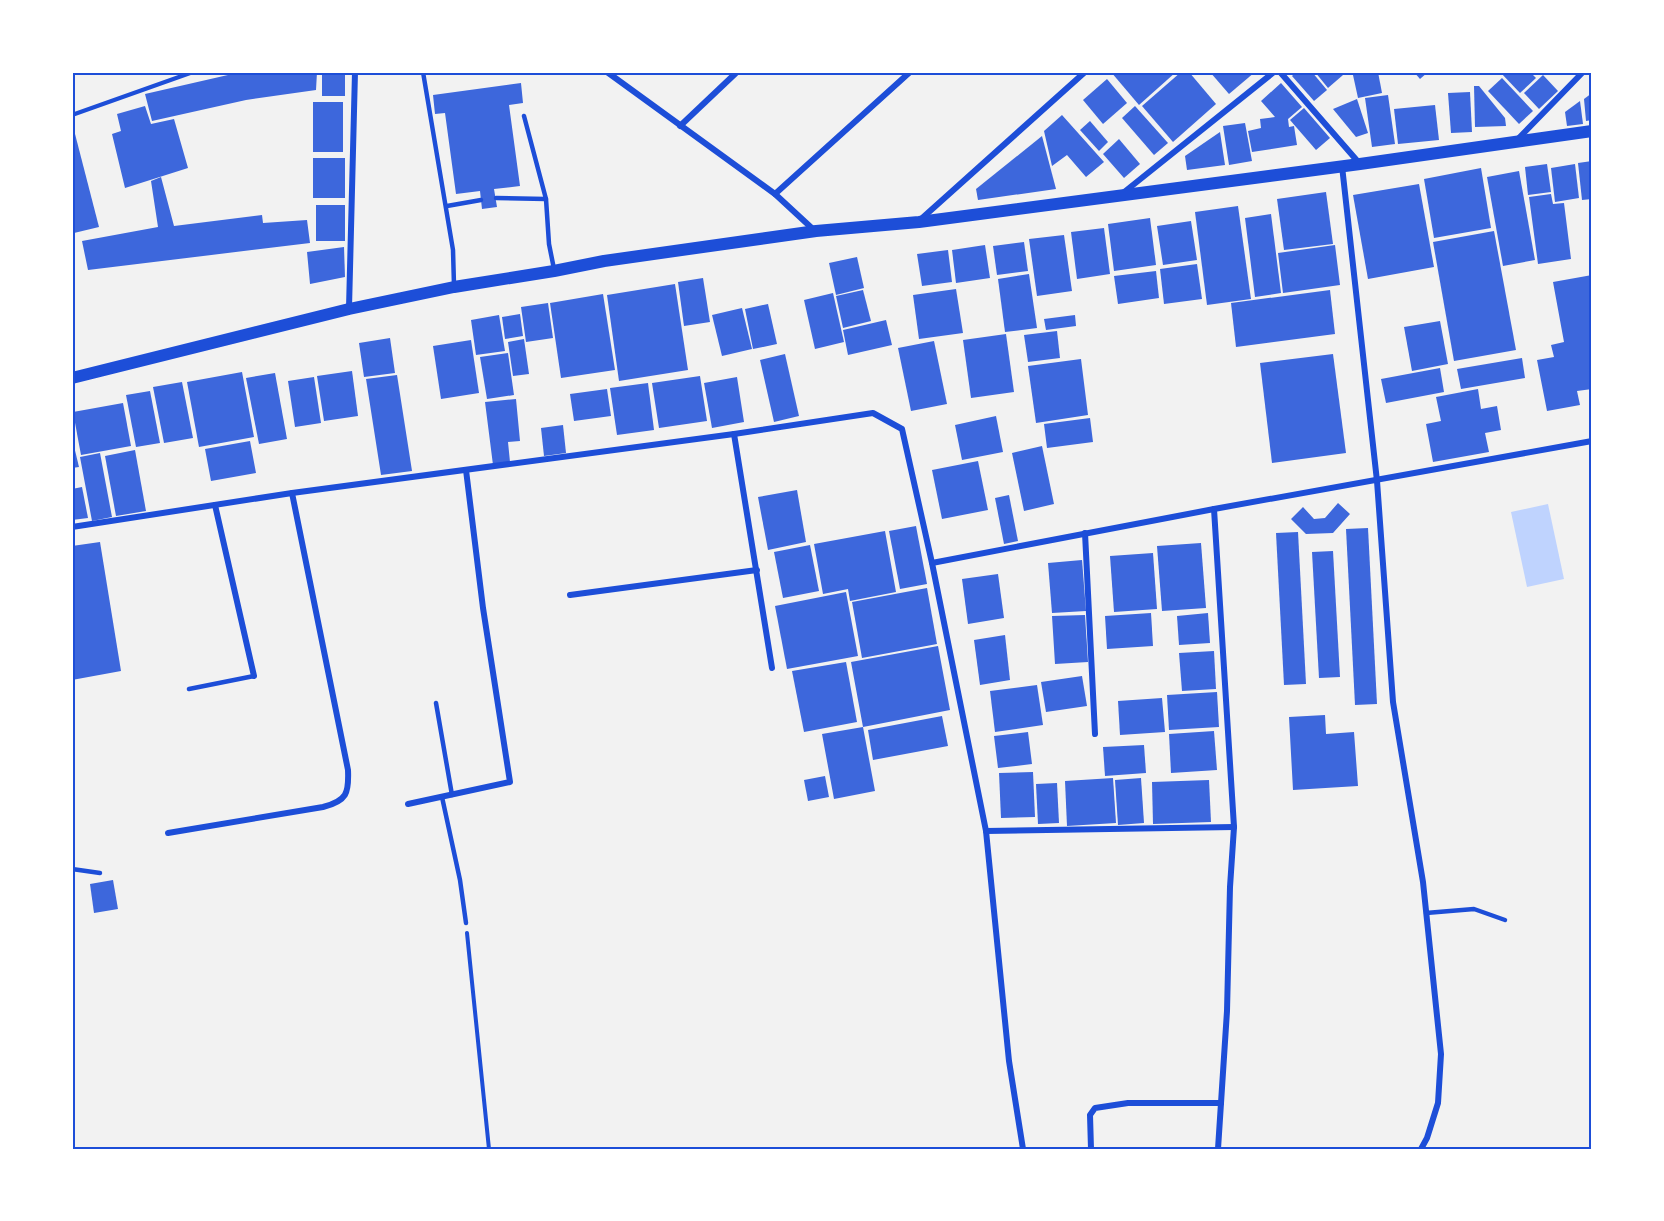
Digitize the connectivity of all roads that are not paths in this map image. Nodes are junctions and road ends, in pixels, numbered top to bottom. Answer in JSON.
{"nodes":[{"id":1,"x":355,"y":72,"type":"edge"},
{"id":2,"x":423,"y":72,"type":"edge"},
{"id":3,"x":607,"y":72,"type":"edge"},
{"id":4,"x":737,"y":72,"type":"edge"},
{"id":5,"x":910,"y":72,"type":"edge"},
{"id":6,"x":1084,"y":72,"type":"edge"},
{"id":7,"x":1274,"y":72,"type":"edge"},
{"id":8,"x":1280,"y":72,"type":"edge"},
{"id":9,"x":1583,"y":72,"type":"edge"},
{"id":10,"x":524,"y":116,"type":"dead end"},
{"id":11,"x":680,"y":126,"type":"junction"},
{"id":12,"x":1592,"y":131,"type":"edge"},
{"id":13,"x":1515,"y":141,"type":"junction"},
{"id":14,"x":1360,"y":164,"type":"junction"},
{"id":15,"x":1342,"y":165,"type":"junction"},
{"id":16,"x":776,"y":194,"type":"junction"},
{"id":17,"x":1120,"y":195,"type":"junction"},
{"id":18,"x":496,"y":198,"type":"dead end"},
{"id":19,"x":546,"y":199,"type":"junction"},
{"id":20,"x":481,"y":200,"type":"dead end"},
{"id":21,"x":447,"y":206,"type":"junction"},
{"id":22,"x":919,"y":222,"type":"junction"},
{"id":23,"x":816,"y":231,"type":"junction"},
{"id":24,"x":554,"y":271,"type":"junction"},
{"id":25,"x":454,"y":287,"type":"junction"},
{"id":26,"x":349,"y":309,"type":"junction"},
{"id":27,"x":72,"y":378,"type":"edge"},
{"id":28,"x":734,"y":434,"type":"junction"},
{"id":29,"x":1592,"y":441,"type":"edge"},
{"id":30,"x":466,"y":470,"type":"junction"},
{"id":31,"x":1377,"y":481,"type":"junction"},
{"id":32,"x":292,"y":493,"type":"junction"},
{"id":33,"x":215,"y":505,"type":"junction"},
{"id":34,"x":1214,"y":509,"type":"junction"},
{"id":35,"x":72,"y":527,"type":"edge"},
{"id":36,"x":1085,"y":533,"type":"junction"},
{"id":37,"x":932,"y":563,"type":"junction"},
{"id":38,"x":757,"y":570,"type":"junction"},
{"id":39,"x":570,"y":596,"type":"dead end"},
{"id":40,"x":771,"y":668,"type":"dead end"},
{"id":41,"x":254,"y":676,"type":"joint"},
{"id":42,"x":189,"y":689,"type":"dead end"},
{"id":43,"x":436,"y":704,"type":"dead end"},
{"id":44,"x":1095,"y":734,"type":"dead end"},
{"id":45,"x":452,"y":795,"type":"junction"},
{"id":46,"x":442,"y":797,"type":"junction"},
{"id":47,"x":408,"y":804,"type":"dead end"},
{"id":48,"x":1234,"y":827,"type":"junction"},
{"id":49,"x":986,"y":831,"type":"junction"},
{"id":50,"x":168,"y":833,"type":"dead end"},
{"id":51,"x":72,"y":869,"type":"edge"},
{"id":52,"x":100,"y":873,"type":"dead end"},
{"id":53,"x":1426,"y":914,"type":"junction"},
{"id":54,"x":1505,"y":920,"type":"dead end"},
{"id":55,"x":466,"y":923,"type":"road end"},
{"id":56,"x":1221,"y":1102,"type":"junction"},
{"id":57,"x":1023,"y":1149,"type":"edge"},
{"id":58,"x":1091,"y":1149,"type":"edge"},
{"id":59,"x":1218,"y":1149,"type":"edge"},
{"id":60,"x":1421,"y":1149,"type":"edge"}],
"edges":[{"from":1,"to":26,"type":"street"},
{"from":2,"to":21,"type":"lane"},
{"from":3,"to":11,"type":"street"},
{"from":4,"to":11,"type":"street"},
{"from":5,"to":16,"type":"street"},
{"from":6,"to":22,"type":"street"},
{"from":7,"to":17,"type":"street"},
{"from":8,"to":14,"type":"street"},
{"from":9,"to":13,"type":"street"},
{"from":10,"to":19,"type":"lane"},
{"from":11,"to":16,"type":"street"},
{"from":12,"to":13,"type":"main road"},
{"from":13,"to":14,"type":"main road"},
{"from":14,"to":15,"type":"main road"},
{"from":15,"to":17,"type":"main road"},
{"from":15,"to":31,"type":"street"},
{"from":16,"to":23,"type":"street"},
{"from":17,"to":22,"type":"main road"},
{"from":18,"to":19,"type":"lane"},
{"from":19,"to":24,"type":"lane"},
{"from":20,"to":21,"type":"lane"},
{"from":21,"to":25,"type":"lane"},
{"from":22,"to":23,"type":"main road"},
{"from":23,"to":24,"type":"main road"},
{"from":24,"to":25,"type":"main road"},
{"from":25,"to":26,"type":"main road"},
{"from":26,"to":27,"type":"main road"},
{"from":28,"to":30,"type":"street"},
{"from":28,"to":37,"type":"street"},
{"from":28,"to":38,"type":"street"},
{"from":29,"to":31,"type":"street"},
{"from":30,"to":32,"type":"street"},
{"from":30,"to":45,"type":"street"},
{"from":31,"to":34,"type":"street"},
{"from":31,"to":53,"type":"street"},
{"from":32,"to":33,"type":"street"},
{"from":32,"to":50,"type":"street"},
{"from":33,"to":35,"type":"street"},
{"from":33,"to":41,"type":"street"},
{"from":34,"to":36,"type":"street"},
{"from":34,"to":48,"type":"street"},
{"from":36,"to":37,"type":"street"},
{"from":36,"to":44,"type":"street"},
{"from":37,"to":49,"type":"street"},
{"from":38,"to":39,"type":"street"},
{"from":38,"to":40,"type":"street"},
{"from":41,"to":42,"type":"lane"},
{"from":43,"to":45,"type":"lane"},
{"from":45,"to":46,"type":"street"},
{"from":46,"to":47,"type":"street"},
{"from":46,"to":55,"type":"lane"},
{"from":48,"to":49,"type":"street"},
{"from":48,"to":56,"type":"street"},
{"from":49,"to":57,"type":"street"},
{"from":51,"to":52,"type":"lane"},
{"from":53,"to":54,"type":"lane"},
{"from":53,"to":60,"type":"street"},
{"from":56,"to":58,"type":"street"},
{"from":56,"to":59,"type":"street"}]}
